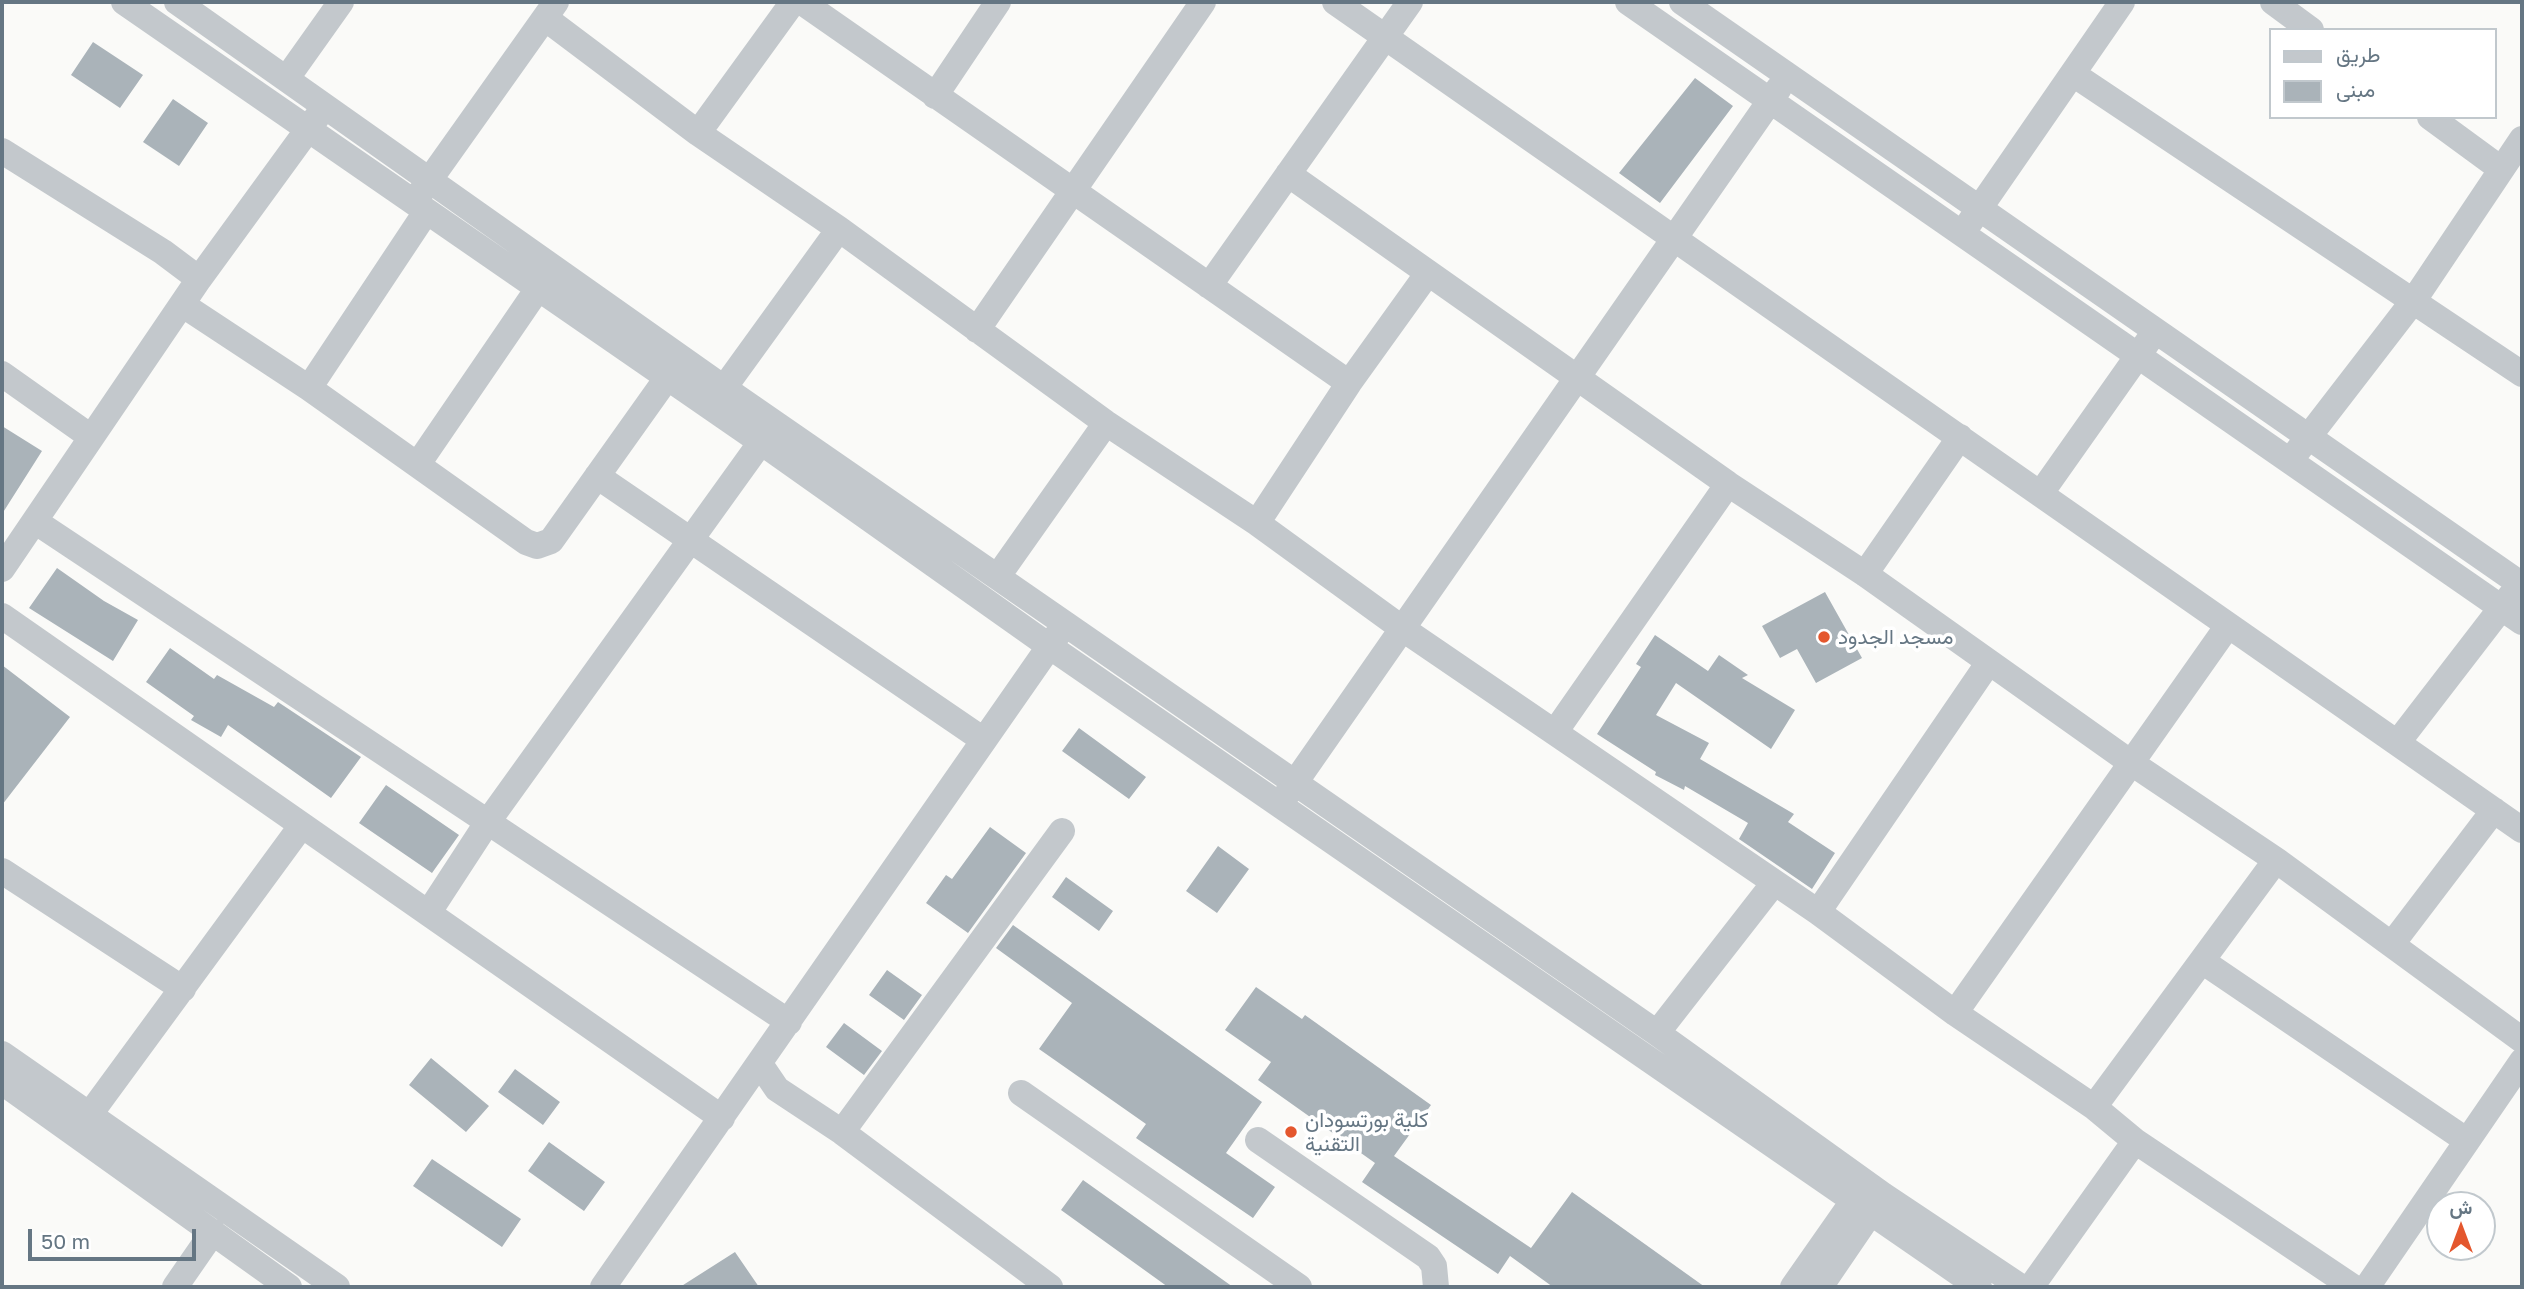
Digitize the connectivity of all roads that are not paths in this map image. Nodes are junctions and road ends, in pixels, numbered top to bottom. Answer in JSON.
{"nodes":[{"id":1,"x":124,"y":2,"type":"edge"},
{"id":2,"x":177,"y":2,"type":"edge"},
{"id":3,"x":341,"y":2,"type":"edge"},
{"id":4,"x":793,"y":2,"type":"edge"},
{"id":5,"x":802,"y":2,"type":"edge"},
{"id":6,"x":998,"y":2,"type":"edge"},
{"id":7,"x":1203,"y":2,"type":"edge"},
{"id":8,"x":1335,"y":2,"type":"edge"},
{"id":9,"x":1410,"y":2,"type":"edge"},
{"id":10,"x":1628,"y":2,"type":"edge"},
{"id":11,"x":1682,"y":2,"type":"edge"},
{"id":12,"x":2122,"y":2,"type":"edge"},
{"id":13,"x":2273,"y":2,"type":"edge"},
{"id":14,"x":550,"y":10,"type":"edge"},
{"id":15,"x":1658,"y":10,"type":"edge"},
{"id":16,"x":2308,"y":28,"type":"edge"},
{"id":17,"x":1386,"y":37,"type":"junction"},
{"id":18,"x":2073,"y":74,"type":"junction"},
{"id":19,"x":1788,"y":75,"type":"junction"},
{"id":20,"x":287,"y":78,"type":"junction"},
{"id":21,"x":935,"y":96,"type":"junction"},
{"id":22,"x":1770,"y":101,"type":"junction"},
{"id":23,"x":326,"y":105,"type":"junction"},
{"id":24,"x":2433,"y":119,"type":"edge"},
{"id":25,"x":308,"y":131,"type":"junction"},
{"id":26,"x":698,"y":133,"type":"junction"},
{"id":27,"x":2522,"y":139,"type":"edge"},
{"id":28,"x":2,"y":151,"type":"edge"},
{"id":29,"x":2501,"y":169,"type":"junction"},
{"id":30,"x":1288,"y":174,"type":"junction"},
{"id":31,"x":431,"y":179,"type":"junction"},
{"id":32,"x":1071,"y":190,"type":"junction"},
{"id":33,"x":419,"y":207,"type":"junction"},
{"id":34,"x":1981,"y":207,"type":"junction"},
{"id":35,"x":839,"y":229,"type":"junction"},
{"id":36,"x":1963,"y":233,"type":"junction"},
{"id":37,"x":1672,"y":238,"type":"junction"},
{"id":38,"x":1428,"y":273,"type":"junction"},
{"id":39,"x":200,"y":279,"type":"junction"},
{"id":40,"x":1209,"y":286,"type":"junction"},
{"id":41,"x":537,"y":290,"type":"junction"},
{"id":42,"x":2414,"y":300,"type":"junction"},
{"id":43,"x":183,"y":305,"type":"junction"},
{"id":44,"x":977,"y":330,"type":"junction"},
{"id":45,"x":2156,"y":330,"type":"junction"},
{"id":46,"x":2138,"y":355,"type":"junction"},
{"id":47,"x":2,"y":374,"type":"edge"},
{"id":48,"x":2522,"y":374,"type":"edge"},
{"id":49,"x":667,"y":378,"type":"junction"},
{"id":50,"x":1577,"y":379,"type":"junction"},
{"id":51,"x":1349,"y":383,"type":"junction"},
{"id":52,"x":723,"y":387,"type":"junction"},
{"id":53,"x":309,"y":388,"type":"junction"},
{"id":54,"x":1106,"y":423,"type":"junction"},
{"id":55,"x":92,"y":437,"type":"junction"},
{"id":56,"x":1960,"y":437,"type":"junction"},
{"id":57,"x":2308,"y":439,"type":"junction"},
{"id":58,"x":761,"y":442,"type":"junction"},
{"id":59,"x":2290,"y":460,"type":"junction"},
{"id":60,"x":418,"y":464,"type":"junction"},
{"id":61,"x":597,"y":476,"type":"junction"},
{"id":62,"x":1728,"y":484,"type":"junction"},
{"id":63,"x":2041,"y":493,"type":"junction"},
{"id":64,"x":36,"y":522,"type":"junction"},
{"id":65,"x":1257,"y":523,"type":"junction"},
{"id":66,"x":689,"y":540,"type":"junction"},
{"id":67,"x":2,"y":569,"type":"edge"},
{"id":68,"x":1865,"y":574,"type":"junction"},
{"id":69,"x":998,"y":576,"type":"junction"},
{"id":70,"x":2521,"y":584,"type":"edge"},
{"id":71,"x":2512,"y":615,"type":"edge"},
{"id":72,"x":2,"y":616,"type":"edge"},
{"id":73,"x":1066,"y":622,"type":"junction"},
{"id":74,"x":2227,"y":627,"type":"junction"},
{"id":75,"x":1403,"y":629,"type":"junction"},
{"id":76,"x":1049,"y":646,"type":"junction"},
{"id":77,"x":1989,"y":662,"type":"junction"},
{"id":78,"x":1555,"y":732,"type":"junction"},
{"id":79,"x":982,"y":739,"type":"junction"},
{"id":80,"x":2398,"y":742,"type":"junction"},
{"id":81,"x":2130,"y":762,"type":"junction"},
{"id":82,"x":1294,"y":782,"type":"junction"},
{"id":83,"x":1280,"y":804,"type":"junction"},
{"id":84,"x":2494,"y":810,"type":"junction"},
{"id":85,"x":487,"y":823,"type":"junction"},
{"id":86,"x":302,"y":825,"type":"junction"},
{"id":87,"x":2522,"y":830,"type":"edge"},
{"id":88,"x":1062,"y":831,"type":"dead end"},
{"id":89,"x":2276,"y":860,"type":"junction"},
{"id":90,"x":2,"y":871,"type":"edge"},
{"id":91,"x":1774,"y":883,"type":"junction"},
{"id":92,"x":429,"y":912,"type":"junction"},
{"id":93,"x":1818,"y":912,"type":"junction"},
{"id":94,"x":2392,"y":944,"type":"junction"},
{"id":95,"x":2202,"y":961,"type":"junction"},
{"id":96,"x":183,"y":989,"type":"junction"},
{"id":97,"x":1955,"y":1013,"type":"junction"},
{"id":98,"x":789,"y":1023,"type":"junction"},
{"id":99,"x":1657,"y":1033,"type":"junction"},
{"id":100,"x":2522,"y":1040,"type":"edge"},
{"id":101,"x":2,"y":1054,"type":"edge"},
{"id":102,"x":2522,"y":1061,"type":"edge"},
{"id":103,"x":760,"y":1064,"type":"junction"},
{"id":104,"x":2,"y":1082,"type":"edge"},
{"id":105,"x":1021,"y":1093,"type":"dead end"},
{"id":106,"x":2094,"y":1107,"type":"junction"},
{"id":107,"x":90,"y":1114,"type":"junction"},
{"id":108,"x":722,"y":1118,"type":"junction"},
{"id":109,"x":842,"y":1132,"type":"junction"},
{"id":110,"x":1258,"y":1140,"type":"dead end"},
{"id":111,"x":2466,"y":1140,"type":"junction"},
{"id":112,"x":2135,"y":1141,"type":"junction"},
{"id":113,"x":1868,"y":1198,"type":"junction"},
{"id":114,"x":213,"y":1232,"type":"junction"},
{"id":115,"x":176,"y":1287,"type":"edge"},
{"id":116,"x":289,"y":1287,"type":"edge"},
{"id":117,"x":337,"y":1287,"type":"edge"},
{"id":118,"x":603,"y":1287,"type":"edge"},
{"id":119,"x":1050,"y":1287,"type":"edge"},
{"id":120,"x":1299,"y":1287,"type":"edge"},
{"id":121,"x":1436,"y":1287,"type":"edge"},
{"id":122,"x":1793,"y":1287,"type":"edge"},
{"id":123,"x":1820,"y":1287,"type":"edge"},
{"id":124,"x":1979,"y":1287,"type":"edge"},
{"id":125,"x":2021,"y":1287,"type":"edge"},
{"id":126,"x":2031,"y":1287,"type":"edge"},
{"id":127,"x":2353,"y":1287,"type":"edge"},
{"id":128,"x":2367,"y":1287,"type":"edge"}],
"edges":[{"from":1,"to":25,"type":"street"},
{"from":2,"to":20,"type":"street"},
{"from":3,"to":20,"type":"street"},
{"from":4,"to":26,"type":"street"},
{"from":5,"to":21,"type":"street"},
{"from":6,"to":21,"type":"street"},
{"from":7,"to":32,"type":"street"},
{"from":8,"to":17,"type":"street"},
{"from":9,"to":17,"type":"street"},
{"from":10,"to":15,"type":"street"},
{"from":11,"to":19,"type":"street"},
{"from":12,"to":18,"type":"street"},
{"from":13,"to":16,"type":"street"},
{"from":14,"to":26,"type":"street"},
{"from":14,"to":31,"type":"street"},
{"from":15,"to":22,"type":"street"},
{"from":17,"to":30,"type":"street"},
{"from":17,"to":37,"type":"street"},
{"from":18,"to":34,"type":"street"},
{"from":18,"to":42,"type":"street"},
{"from":19,"to":22,"type":"street"},
{"from":19,"to":34,"type":"street"},
{"from":20,"to":23,"type":"street"},
{"from":21,"to":32,"type":"street"},
{"from":22,"to":36,"type":"street"},
{"from":22,"to":37,"type":"street"},
{"from":23,"to":25,"type":"street"},
{"from":23,"to":31,"type":"street"},
{"from":24,"to":29,"type":"street"},
{"from":25,"to":33,"type":"street"},
{"from":25,"to":39,"type":"street"},
{"from":26,"to":35,"type":"street"},
{"from":27,"to":29,"type":"street"},
{"from":28,"to":39,"type":"street"},
{"from":29,"to":42,"type":"street"},
{"from":30,"to":38,"type":"street"},
{"from":30,"to":40,"type":"street"},
{"from":31,"to":33,"type":"street"},
{"from":31,"to":52,"type":"street"},
{"from":32,"to":40,"type":"street"},
{"from":32,"to":44,"type":"street"},
{"from":33,"to":41,"type":"street"},
{"from":33,"to":53,"type":"street"},
{"from":34,"to":36,"type":"street"},
{"from":34,"to":45,"type":"street"},
{"from":35,"to":44,"type":"street"},
{"from":35,"to":52,"type":"street"},
{"from":36,"to":46,"type":"street"},
{"from":37,"to":50,"type":"street"},
{"from":37,"to":56,"type":"street"},
{"from":38,"to":50,"type":"street"},
{"from":38,"to":51,"type":"street"},
{"from":39,"to":43,"type":"street"},
{"from":40,"to":51,"type":"street"},
{"from":41,"to":49,"type":"street"},
{"from":41,"to":60,"type":"street"},
{"from":42,"to":48,"type":"street"},
{"from":42,"to":57,"type":"street"},
{"from":43,"to":53,"type":"street"},
{"from":43,"to":55,"type":"street"},
{"from":44,"to":54,"type":"street"},
{"from":45,"to":46,"type":"street"},
{"from":45,"to":57,"type":"street"},
{"from":46,"to":59,"type":"street"},
{"from":46,"to":63,"type":"street"},
{"from":47,"to":55,"type":"street"},
{"from":49,"to":58,"type":"street"},
{"from":49,"to":61,"type":"street"},
{"from":50,"to":62,"type":"street"},
{"from":50,"to":75,"type":"street"},
{"from":51,"to":65,"type":"street"},
{"from":52,"to":69,"type":"street"},
{"from":53,"to":60,"type":"street"},
{"from":54,"to":65,"type":"street"},
{"from":54,"to":69,"type":"street"},
{"from":55,"to":64,"type":"street"},
{"from":56,"to":63,"type":"street"},
{"from":56,"to":68,"type":"street"},
{"from":57,"to":59,"type":"street"},
{"from":57,"to":70,"type":"street"},
{"from":58,"to":66,"type":"street"},
{"from":58,"to":76,"type":"street"},
{"from":59,"to":71,"type":"street"},
{"from":60,"to":61,"type":"street"},
{"from":61,"to":66,"type":"street"},
{"from":62,"to":68,"type":"street"},
{"from":62,"to":78,"type":"street"},
{"from":63,"to":74,"type":"street"},
{"from":64,"to":67,"type":"street"},
{"from":64,"to":85,"type":"street"},
{"from":65,"to":75,"type":"street"},
{"from":66,"to":79,"type":"street"},
{"from":66,"to":85,"type":"street"},
{"from":68,"to":77,"type":"street"},
{"from":69,"to":73,"type":"street"},
{"from":70,"to":71,"type":"street"},
{"from":71,"to":80,"type":"street"},
{"from":72,"to":86,"type":"street"},
{"from":73,"to":76,"type":"street"},
{"from":73,"to":82,"type":"street"},
{"from":74,"to":80,"type":"street"},
{"from":74,"to":81,"type":"street"},
{"from":75,"to":78,"type":"street"},
{"from":75,"to":82,"type":"street"},
{"from":76,"to":79,"type":"street"},
{"from":76,"to":83,"type":"street"},
{"from":77,"to":81,"type":"street"},
{"from":77,"to":93,"type":"street"},
{"from":78,"to":91,"type":"street"},
{"from":79,"to":98,"type":"street"},
{"from":80,"to":84,"type":"street"},
{"from":81,"to":89,"type":"street"},
{"from":81,"to":97,"type":"street"},
{"from":82,"to":83,"type":"street"},
{"from":82,"to":99,"type":"street"},
{"from":83,"to":113,"type":"street"},
{"from":84,"to":87,"type":"street"},
{"from":84,"to":94,"type":"street"},
{"from":85,"to":92,"type":"street"},
{"from":85,"to":98,"type":"street"},
{"from":86,"to":92,"type":"street"},
{"from":86,"to":96,"type":"street"},
{"from":88,"to":109,"type":"street"},
{"from":89,"to":94,"type":"street"},
{"from":89,"to":95,"type":"street"},
{"from":90,"to":96,"type":"street"},
{"from":91,"to":93,"type":"street"},
{"from":91,"to":99,"type":"street"},
{"from":92,"to":108,"type":"street"},
{"from":93,"to":97,"type":"street"},
{"from":94,"to":100,"type":"street"},
{"from":95,"to":106,"type":"street"},
{"from":95,"to":111,"type":"street"},
{"from":96,"to":107,"type":"street"},
{"from":97,"to":106,"type":"street"},
{"from":98,"to":103,"type":"street"},
{"from":99,"to":113,"type":"street"},
{"from":101,"to":107,"type":"street"},
{"from":102,"to":111,"type":"street"},
{"from":103,"to":108,"type":"street"},
{"from":103,"to":109,"type":"street"},
{"from":104,"to":114,"type":"street"},
{"from":105,"to":120,"type":"street"},
{"from":106,"to":112,"type":"street"},
{"from":107,"to":117,"type":"street"},
{"from":108,"to":118,"type":"street"},
{"from":109,"to":119,"type":"street"},
{"from":110,"to":121,"type":"street"},
{"from":111,"to":128,"type":"street"},
{"from":112,"to":126,"type":"street"},
{"from":112,"to":127,"type":"street"},
{"from":113,"to":122,"type":"street"},
{"from":113,"to":123,"type":"street"},
{"from":113,"to":124,"type":"street"},
{"from":113,"to":125,"type":"street"},
{"from":114,"to":115,"type":"street"},
{"from":114,"to":116,"type":"street"}]}
